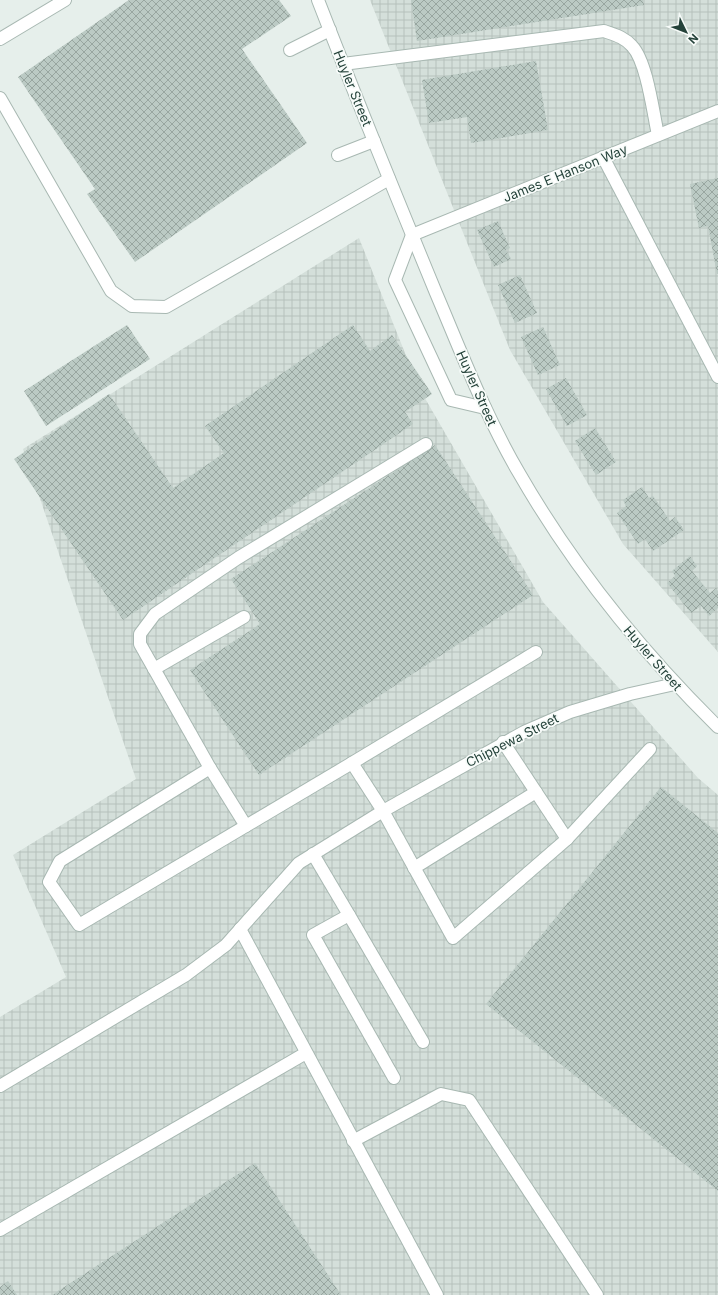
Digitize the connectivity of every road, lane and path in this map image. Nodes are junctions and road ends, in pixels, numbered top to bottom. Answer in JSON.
{"nodes":[{"id":1,"x":65,"y":0,"type":"edge"},
{"id":2,"x":318,"y":0,"type":"edge"},
{"id":3,"x":330,"y":30,"type":"junction"},
{"id":4,"x":0,"y":39,"type":"edge"},
{"id":5,"x":290,"y":50,"type":"dead end"},
{"id":6,"x":343,"y":64,"type":"junction"},
{"id":7,"x":0,"y":98,"type":"edge"},
{"id":8,"x":718,"y":111,"type":"edge"},
{"id":9,"x":658,"y":135,"type":"junction"},
{"id":10,"x":374,"y":141,"type":"junction"},
{"id":11,"x":338,"y":155,"type":"dead end"},
{"id":12,"x":603,"y":157,"type":"junction"},
{"id":13,"x":389,"y":179,"type":"junction"},
{"id":14,"x":412,"y":234,"type":"junction"},
{"id":15,"x":718,"y":377,"type":"edge"},
{"id":16,"x":485,"y":408,"type":"junction"},
{"id":17,"x":426,"y":444,"type":"dead end"},
{"id":18,"x":244,"y":617,"type":"dead end"},
{"id":19,"x":536,"y":652,"type":"dead end"},
{"id":20,"x":154,"y":669,"type":"junction"},
{"id":21,"x":675,"y":684,"type":"junction"},
{"id":22,"x":718,"y":727,"type":"edge"},
{"id":23,"x":503,"y":742,"type":"junction"},
{"id":24,"x":650,"y":749,"type":"dead end"},
{"id":25,"x":352,"y":763,"type":"junction"},
{"id":26,"x":210,"y":768,"type":"junction"},
{"id":27,"x":536,"y":792,"type":"junction"},
{"id":28,"x":383,"y":811,"type":"junction"},
{"id":29,"x":246,"y":826,"type":"junction"},
{"id":30,"x":567,"y":839,"type":"junction"},
{"id":31,"x":313,"y":854,"type":"junction"},
{"id":32,"x":414,"y":868,"type":"junction"},
{"id":33,"x":348,"y":915,"type":"junction"},
{"id":34,"x":240,"y":929,"type":"junction"},
{"id":35,"x":423,"y":1042,"type":"dead end"},
{"id":36,"x":306,"y":1053,"type":"junction"},
{"id":37,"x":394,"y":1078,"type":"dead end"},
{"id":38,"x":0,"y":1086,"type":"edge"},
{"id":39,"x":353,"y":1141,"type":"junction"},
{"id":40,"x":0,"y":1230,"type":"edge"},
{"id":41,"x":437,"y":1295,"type":"edge"},
{"id":42,"x":597,"y":1295,"type":"edge"}],
"edges":[{"from":1,"to":4,"type":"street"},
{"from":2,"to":3,"type":"street","name":"Huyler Street"},
{"from":3,"to":5,"type":"street"},
{"from":3,"to":6,"type":"street","name":"Huyler Street"},
{"from":6,"to":9,"type":"street"},
{"from":6,"to":10,"type":"street","name":"Huyler Street"},
{"from":7,"to":13,"type":"street"},
{"from":8,"to":9,"type":"street","name":"James E Hanson Way"},
{"from":9,"to":12,"type":"street","name":"James E Hanson Way"},
{"from":10,"to":11,"type":"street"},
{"from":10,"to":13,"type":"street","name":"Huyler Street"},
{"from":12,"to":14,"type":"street","name":"James E Hanson Way"},
{"from":12,"to":15,"type":"street"},
{"from":13,"to":14,"type":"street","name":"Huyler Street"},
{"from":14,"to":16,"type":"street","name":"Huyler Street"},
{"from":14,"to":16,"type":"street"},
{"from":16,"to":21,"type":"street","name":"Huyler Street"},
{"from":17,"to":20,"type":"street"},
{"from":18,"to":20,"type":"street"},
{"from":19,"to":25,"type":"street"},
{"from":20,"to":26,"type":"street"},
{"from":21,"to":22,"type":"street","name":"Huyler Street"},
{"from":21,"to":23,"type":"street","name":"Chippewa Street"},
{"from":23,"to":27,"type":"street"},
{"from":23,"to":28,"type":"street","name":"Chippewa Street"},
{"from":24,"to":30,"type":"street"},
{"from":25,"to":28,"type":"street"},
{"from":25,"to":29,"type":"street"},
{"from":26,"to":29,"type":"street"},
{"from":26,"to":29,"type":"street"},
{"from":27,"to":30,"type":"street"},
{"from":27,"to":32,"type":"street"},
{"from":28,"to":31,"type":"street","name":"Chippewa Street"},
{"from":28,"to":32,"type":"street"},
{"from":30,"to":32,"type":"street"},
{"from":31,"to":33,"type":"street"},
{"from":31,"to":34,"type":"street","name":"Chippewa Street"},
{"from":33,"to":35,"type":"street"},
{"from":33,"to":37,"type":"street"},
{"from":34,"to":36,"type":"street"},
{"from":34,"to":38,"type":"street","name":"Chippewa Street"},
{"from":36,"to":39,"type":"street"},
{"from":36,"to":40,"type":"street"},
{"from":39,"to":41,"type":"street"},
{"from":39,"to":42,"type":"street"}]}
